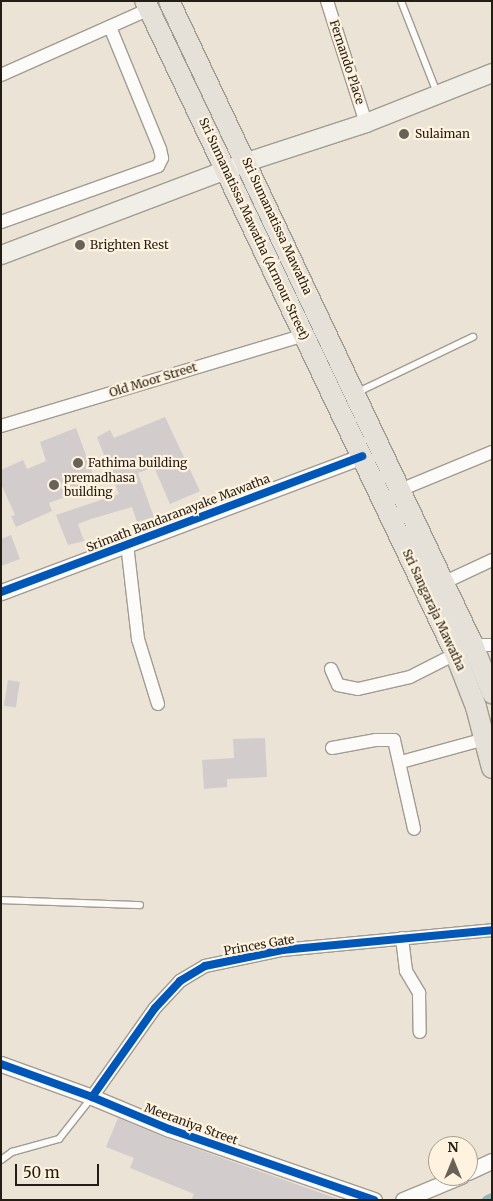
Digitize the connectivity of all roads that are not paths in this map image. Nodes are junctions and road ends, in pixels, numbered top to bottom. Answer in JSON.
{"nodes":[{"id":1,"x":169,"y":1,"type":"edge"},
{"id":2,"x":327,"y":1,"type":"edge"},
{"id":3,"x":401,"y":1,"type":"edge"},
{"id":4,"x":147,"y":5,"type":"edge"},
{"id":5,"x":110,"y":26,"type":"junction"},
{"id":6,"x":492,"y":73,"type":"edge"},
{"id":7,"x":1,"y":75,"type":"edge"},
{"id":8,"x":437,"y":94,"type":"junction"},
{"id":9,"x":366,"y":123,"type":"junction"},
{"id":10,"x":247,"y":162,"type":"junction"},
{"id":11,"x":227,"y":170,"type":"junction"},
{"id":12,"x":1,"y":222,"type":"edge"},
{"id":13,"x":1,"y":255,"type":"edge"},
{"id":14,"x":305,"y":335,"type":"junction"},
{"id":15,"x":472,"y":337,"type":"dead end"},
{"id":16,"x":355,"y":393,"type":"junction"},
{"id":17,"x":1,"y":426,"type":"edge"},
{"id":18,"x":492,"y":452,"type":"edge"},
{"id":19,"x":383,"y":453,"type":"joint"},
{"id":20,"x":362,"y":456,"type":"junction"},
{"id":21,"x":400,"y":490,"type":"junction"},
{"id":22,"x":127,"y":544,"type":"junction"},
{"id":23,"x":492,"y":560,"type":"edge"},
{"id":24,"x":444,"y":583,"type":"junction"},
{"id":25,"x":1,"y":592,"type":"edge"},
{"id":26,"x":473,"y":648,"type":"edge"},
{"id":27,"x":331,"y":669,"type":"dead end"},
{"id":28,"x":492,"y":693,"type":"edge"},
{"id":29,"x":158,"y":704,"type":"dead end"},
{"id":30,"x":486,"y":739,"type":"junction"},
{"id":31,"x":332,"y":748,"type":"dead end"},
{"id":32,"x":401,"y":762,"type":"junction"},
{"id":33,"x":492,"y":768,"type":"edge"},
{"id":34,"x":414,"y":829,"type":"dead end"},
{"id":35,"x":1,"y":900,"type":"edge"},
{"id":36,"x":140,"y":906,"type":"dead end"},
{"id":37,"x":492,"y":930,"type":"edge"},
{"id":38,"x":402,"y":938,"type":"junction"},
{"id":39,"x":420,"y":1032,"type":"dead end"},
{"id":40,"x":1,"y":1064,"type":"edge"},
{"id":41,"x":92,"y":1097,"type":"junction"},
{"id":42,"x":1,"y":1160,"type":"edge"},
{"id":43,"x":492,"y":1161,"type":"edge"},
{"id":44,"x":478,"y":1167,"type":"edge"},
{"id":45,"x":436,"y":1186,"type":"edge"},
{"id":46,"x":374,"y":1200,"type":"edge"},
{"id":47,"x":403,"y":1200,"type":"edge"}],
"edges":[{"from":1,"to":10,"type":"main road","name":"Sri Sumanatissa Mawatha"},
{"from":2,"to":9,"type":"street","name":"Fernando Place"},
{"from":3,"to":8,"type":"lane"},
{"from":4,"to":5,"type":"street"},
{"from":4,"to":11,"type":"main road","name":"Sri Sumanatissa Mawatha (Armour Street)"},
{"from":5,"to":7,"type":"street"},
{"from":5,"to":12,"type":"street"},
{"from":6,"to":8,"type":"main road"},
{"from":8,"to":9,"type":"main road"},
{"from":9,"to":10,"type":"main road"},
{"from":10,"to":11,"type":"main road"},
{"from":10,"to":16,"type":"main road","name":"Sri Sumanatissa Mawatha"},
{"from":11,"to":13,"type":"main road"},
{"from":11,"to":14,"type":"main road","name":"Sri Sumanatissa Mawatha (Armour Street)"},
{"from":14,"to":17,"type":"street","name":"Old Moor Street"},
{"from":14,"to":20,"type":"main road","name":"Sri Sumanatissa Mawatha (Armour Street)"},
{"from":15,"to":16,"type":"lane"},
{"from":16,"to":19,"type":"main road","name":"Sri Sumanatissa Mawatha"},
{"from":18,"to":21,"type":"street"},
{"from":19,"to":21,"type":"main road","name":"Sri Sangaraja Mawatha"},
{"from":20,"to":22,"type":"street","name":"Srimath Bandaranayake Mawatha"},
{"from":20,"to":26,"type":"main road","name":"Sri Sangaraja Mawatha"},
{"from":21,"to":24,"type":"main road","name":"Sri Sangaraja Mawatha"},
{"from":22,"to":25,"type":"street","name":"Srimath Bandaranayake Mawatha"},
{"from":22,"to":29,"type":"street"},
{"from":23,"to":24,"type":"street"},
{"from":24,"to":26,"type":"main road","name":"Sri Sangaraja Mawatha"},
{"from":26,"to":27,"type":"street"},
{"from":26,"to":28,"type":"main road","name":"Sri Sangaraja Mawatha"},
{"from":26,"to":30,"type":"main road","name":"Sri Sangaraja Mawatha"},
{"from":30,"to":32,"type":"street"},
{"from":30,"to":33,"type":"main road","name":"Sri Sangaraja Mawatha"},
{"from":31,"to":32,"type":"street"},
{"from":32,"to":34,"type":"street"},
{"from":35,"to":36,"type":"lane"},
{"from":37,"to":38,"type":"street","name":"Princes Gate"},
{"from":38,"to":39,"type":"street"},
{"from":38,"to":41,"type":"street","name":"Princes Gate"},
{"from":40,"to":41,"type":"street","name":"Meeraniya Street"},
{"from":41,"to":42,"type":"lane"},
{"from":41,"to":46,"type":"street","name":"Meeraniya Street"},
{"from":43,"to":44,"type":"street"},
{"from":45,"to":47,"type":"street"}]}
